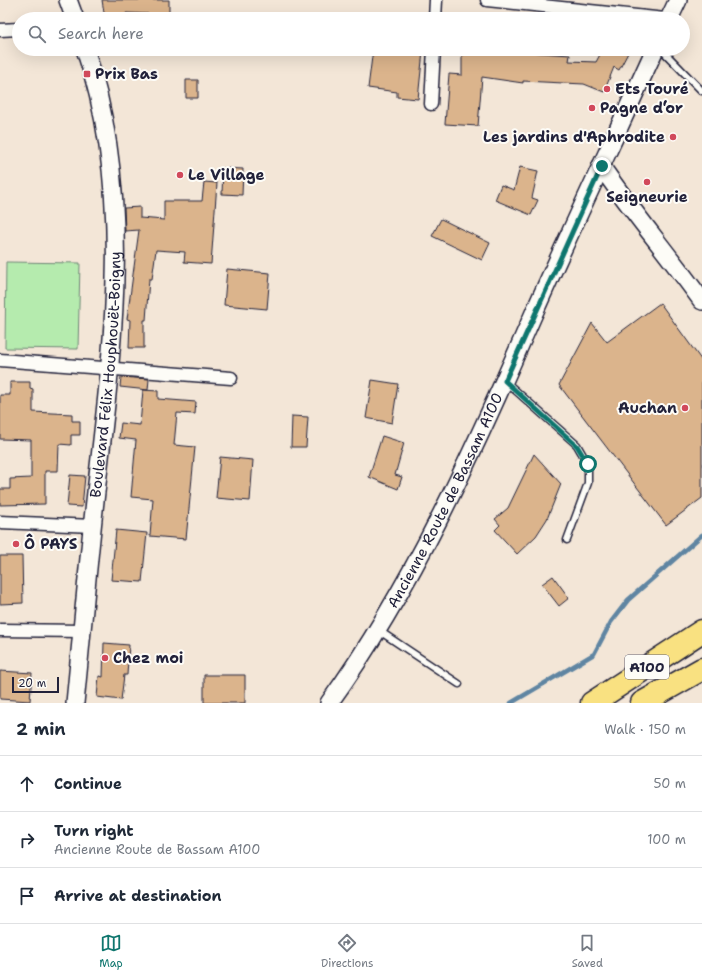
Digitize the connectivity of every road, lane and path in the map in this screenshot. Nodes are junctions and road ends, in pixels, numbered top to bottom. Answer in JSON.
{"nodes":[{"id":1,"x":68,"y":0,"type":"edge"},
{"id":2,"x":436,"y":0,"type":"edge"},
{"id":3,"x":487,"y":0,"type":"edge"},
{"id":4,"x":678,"y":0,"type":"edge"},
{"id":5,"x":72,"y":12,"type":"edge"},
{"id":6,"x":435,"y":12,"type":"edge"},
{"id":7,"x":599,"y":12,"type":"edge"},
{"id":8,"x":672,"y":12,"type":"edge"},
{"id":9,"x":12,"y":29,"type":"edge"},
{"id":10,"x":0,"y":30,"type":"edge"},
{"id":11,"x":87,"y":56,"type":"edge"},
{"id":12,"x":434,"y":56,"type":"edge"},
{"id":13,"x":652,"y":56,"type":"edge"},
{"id":14,"x":668,"y":56,"type":"edge"},
{"id":15,"x":702,"y":91,"type":"edge"},
{"id":16,"x":431,"y":104,"type":"dead end"},
{"id":17,"x":602,"y":166,"type":"junction"},
{"id":18,"x":702,"y":301,"type":"edge"},
{"id":19,"x":0,"y":360,"type":"edge"},
{"id":20,"x":109,"y":369,"type":"junction"},
{"id":21,"x":231,"y":378,"type":"dead end"},
{"id":22,"x":505,"y":381,"type":"junction"},
{"id":23,"x":0,"y":522,"type":"edge"},
{"id":24,"x":92,"y":526,"type":"junction"},
{"id":25,"x":566,"y":540,"type":"dead end"},
{"id":26,"x":377,"y":629,"type":"junction"},
{"id":27,"x":0,"y":630,"type":"edge"},
{"id":28,"x":82,"y":631,"type":"junction"},
{"id":29,"x":702,"y":631,"type":"edge"},
{"id":30,"x":702,"y":669,"type":"edge"},
{"id":31,"x":459,"y":684,"type":"dead end"},
{"id":32,"x":74,"y":703,"type":"edge"},
{"id":33,"x":329,"y":703,"type":"edge"},
{"id":34,"x":592,"y":703,"type":"edge"},
{"id":35,"x":642,"y":703,"type":"edge"}],
"edges":[{"from":1,"to":5,"type":"street"},
{"from":2,"to":6,"type":"street"},
{"from":3,"to":7,"type":"street"},
{"from":4,"to":8,"type":"street"},
{"from":9,"to":10,"type":"street"},
{"from":11,"to":20,"type":"street","name":"Boulevard Félix Houphouët-Boigny"},
{"from":12,"to":16,"type":"street"},
{"from":13,"to":17,"type":"street","name":"Ancienne Route de Bassam A100"},
{"from":14,"to":15,"type":"lane"},
{"from":17,"to":18,"type":"street"},
{"from":17,"to":22,"type":"street","name":"Ancienne Route de Bassam A100"},
{"from":19,"to":20,"type":"street"},
{"from":20,"to":21,"type":"street"},
{"from":20,"to":24,"type":"street","name":"Boulevard Félix Houphouët-Boigny"},
{"from":22,"to":25,"type":"lane"},
{"from":22,"to":26,"type":"street","name":"Ancienne Route de Bassam A100"},
{"from":23,"to":24,"type":"street"},
{"from":24,"to":28,"type":"street","name":"Boulevard Félix Houphouët-Boigny"},
{"from":26,"to":31,"type":"lane"},
{"from":26,"to":33,"type":"street","name":"Ancienne Route de Bassam A100"},
{"from":27,"to":28,"type":"street"},
{"from":28,"to":32,"type":"street","name":"Boulevard Félix Houphouët-Boigny"},
{"from":29,"to":34,"type":"highway","number":"A100"},
{"from":30,"to":35,"type":"highway","number":"A100"}]}
